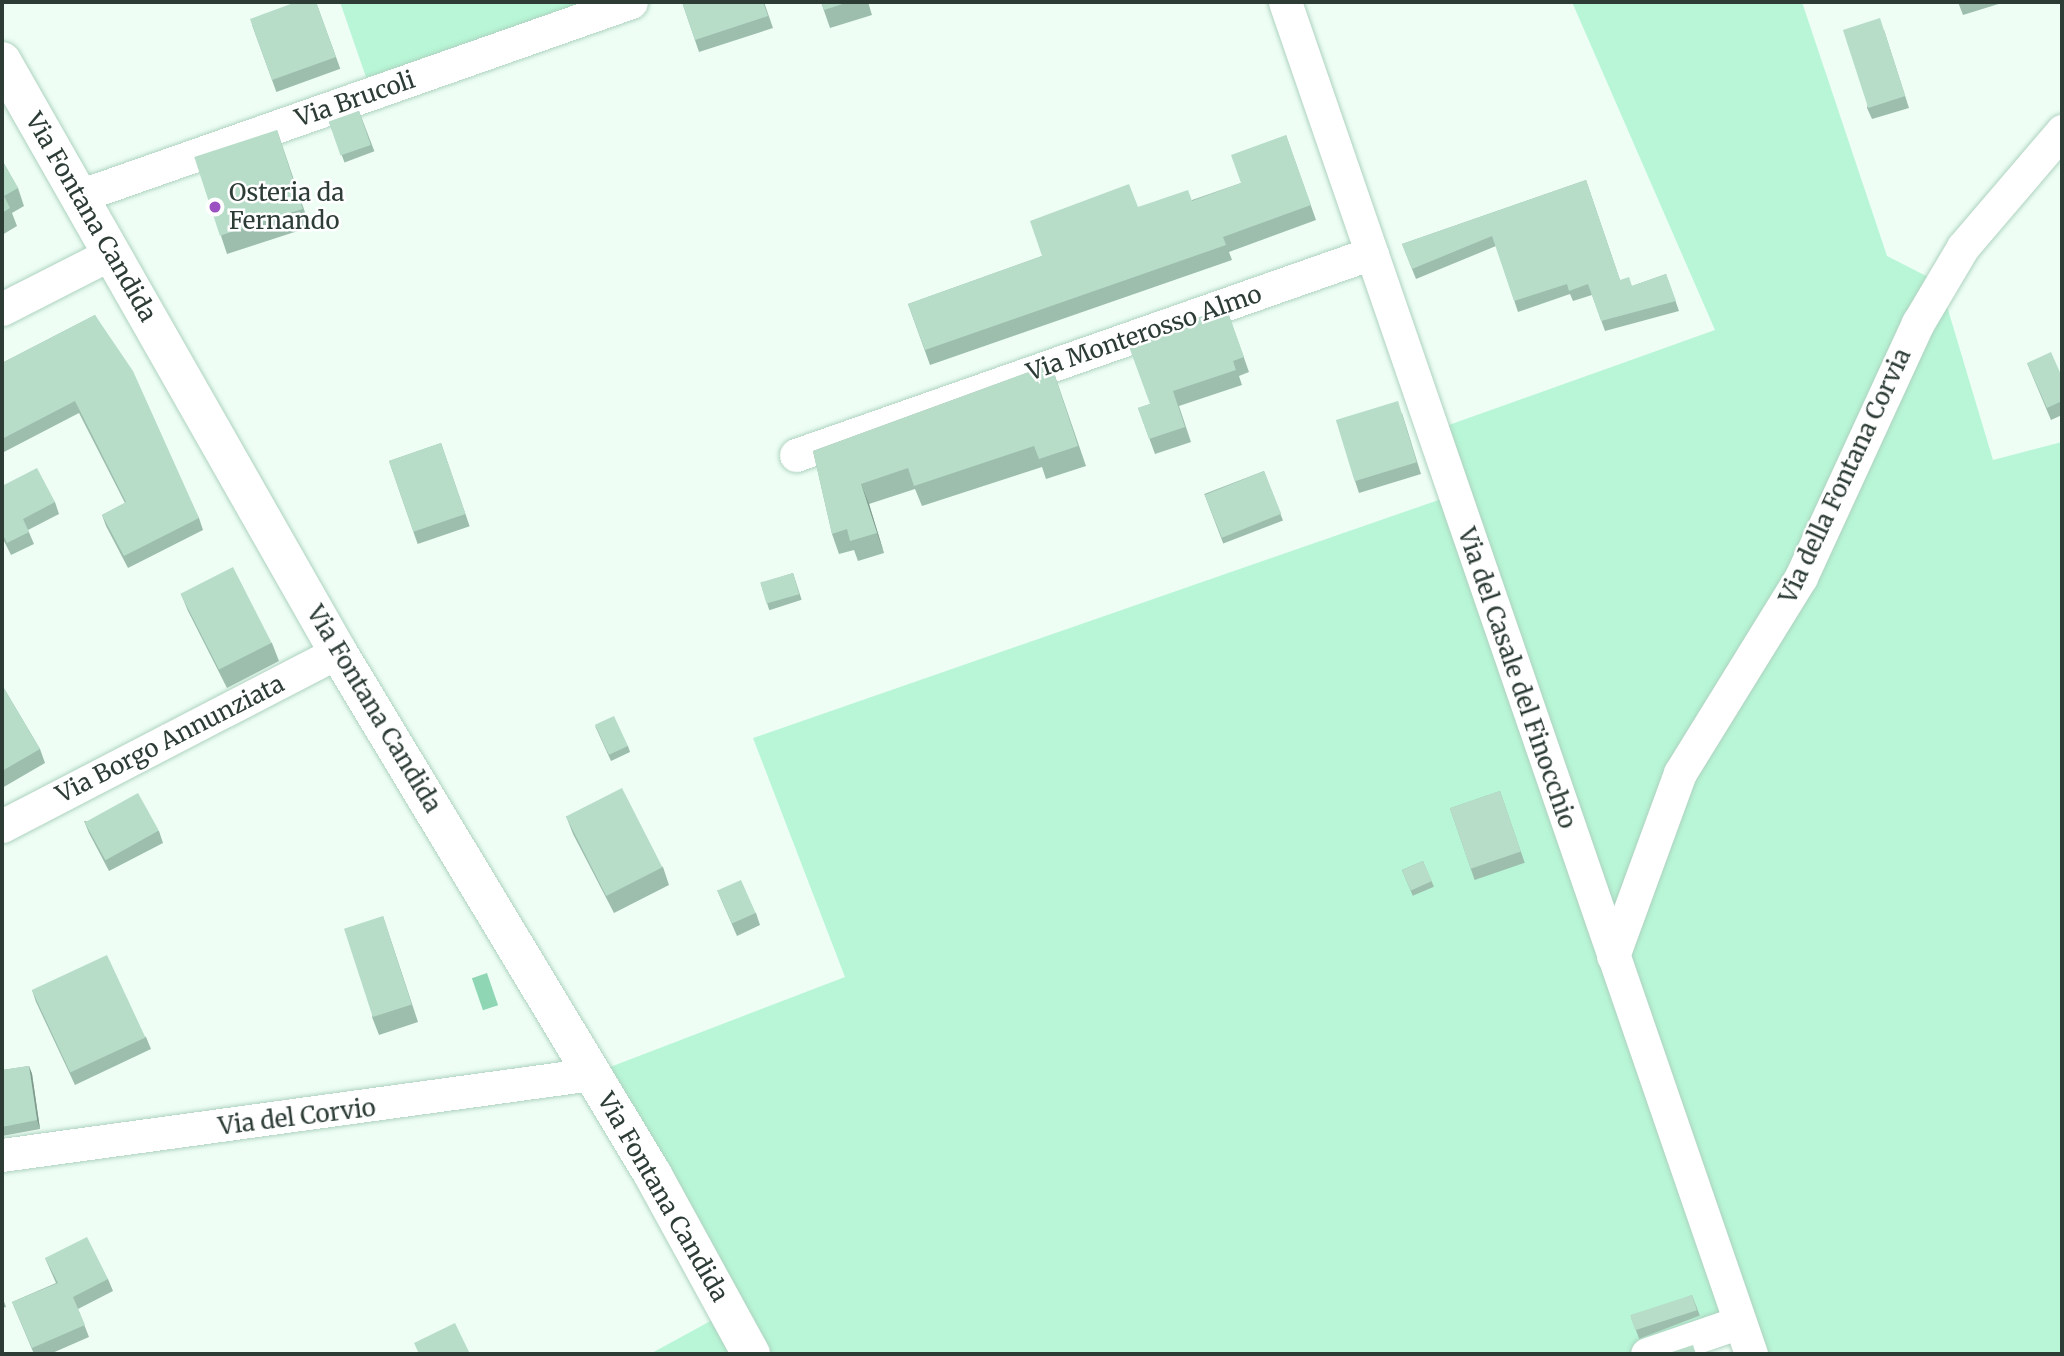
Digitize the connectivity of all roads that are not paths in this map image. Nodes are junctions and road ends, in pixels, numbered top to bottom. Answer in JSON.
{"nodes":[{"id":1,"x":631,"y":2,"type":"edge"},
{"id":2,"x":1285,"y":2,"type":"edge"},
{"id":3,"x":2,"y":61,"type":"edge"},
{"id":4,"x":2062,"y":131,"type":"edge"},
{"id":5,"x":79,"y":195,"type":"junction"},
{"id":6,"x":112,"y":253,"type":"junction"},
{"id":7,"x":1372,"y":253,"type":"junction"},
{"id":8,"x":2,"y":309,"type":"edge"},
{"id":9,"x":796,"y":455,"type":"dead end"},
{"id":10,"x":338,"y":652,"type":"junction"},
{"id":11,"x":2,"y":827,"type":"edge"},
{"id":12,"x":1612,"y":956,"type":"junction"},
{"id":13,"x":592,"y":1074,"type":"junction"},
{"id":14,"x":2,"y":1155,"type":"edge"},
{"id":15,"x":1740,"y":1322,"type":"junction"},
{"id":16,"x":751,"y":1354,"type":"edge"},
{"id":17,"x":1647,"y":1354,"type":"edge"},
{"id":18,"x":1751,"y":1354,"type":"edge"}],
"edges":[{"from":1,"to":5,"type":"street","name":"Via Brucoli"},
{"from":2,"to":7,"type":"street","name":"Via del Casale del Finocchio"},
{"from":3,"to":5,"type":"main road","name":"Via Fontana Candida"},
{"from":4,"to":12,"type":"street","name":"Via della Fontana Corvia"},
{"from":5,"to":6,"type":"main road","name":"Via Fontana Candida"},
{"from":6,"to":8,"type":"street"},
{"from":6,"to":10,"type":"main road","name":"Via Fontana Candida"},
{"from":7,"to":9,"type":"street","name":"Via Monterosso Almo"},
{"from":7,"to":12,"type":"street","name":"Via del Casale del Finocchio"},
{"from":10,"to":11,"type":"street","name":"Via Borgo Annunziata"},
{"from":10,"to":13,"type":"main road","name":"Via Fontana Candida"},
{"from":12,"to":15,"type":"street","name":"Via del Casale del Finocchio"},
{"from":13,"to":14,"type":"street","name":"Via del Corvio"},
{"from":13,"to":16,"type":"main road","name":"Via Fontana Candida"},
{"from":15,"to":17,"type":"street"},
{"from":15,"to":18,"type":"street","name":"Via del Casale del Finocchio"}]}
